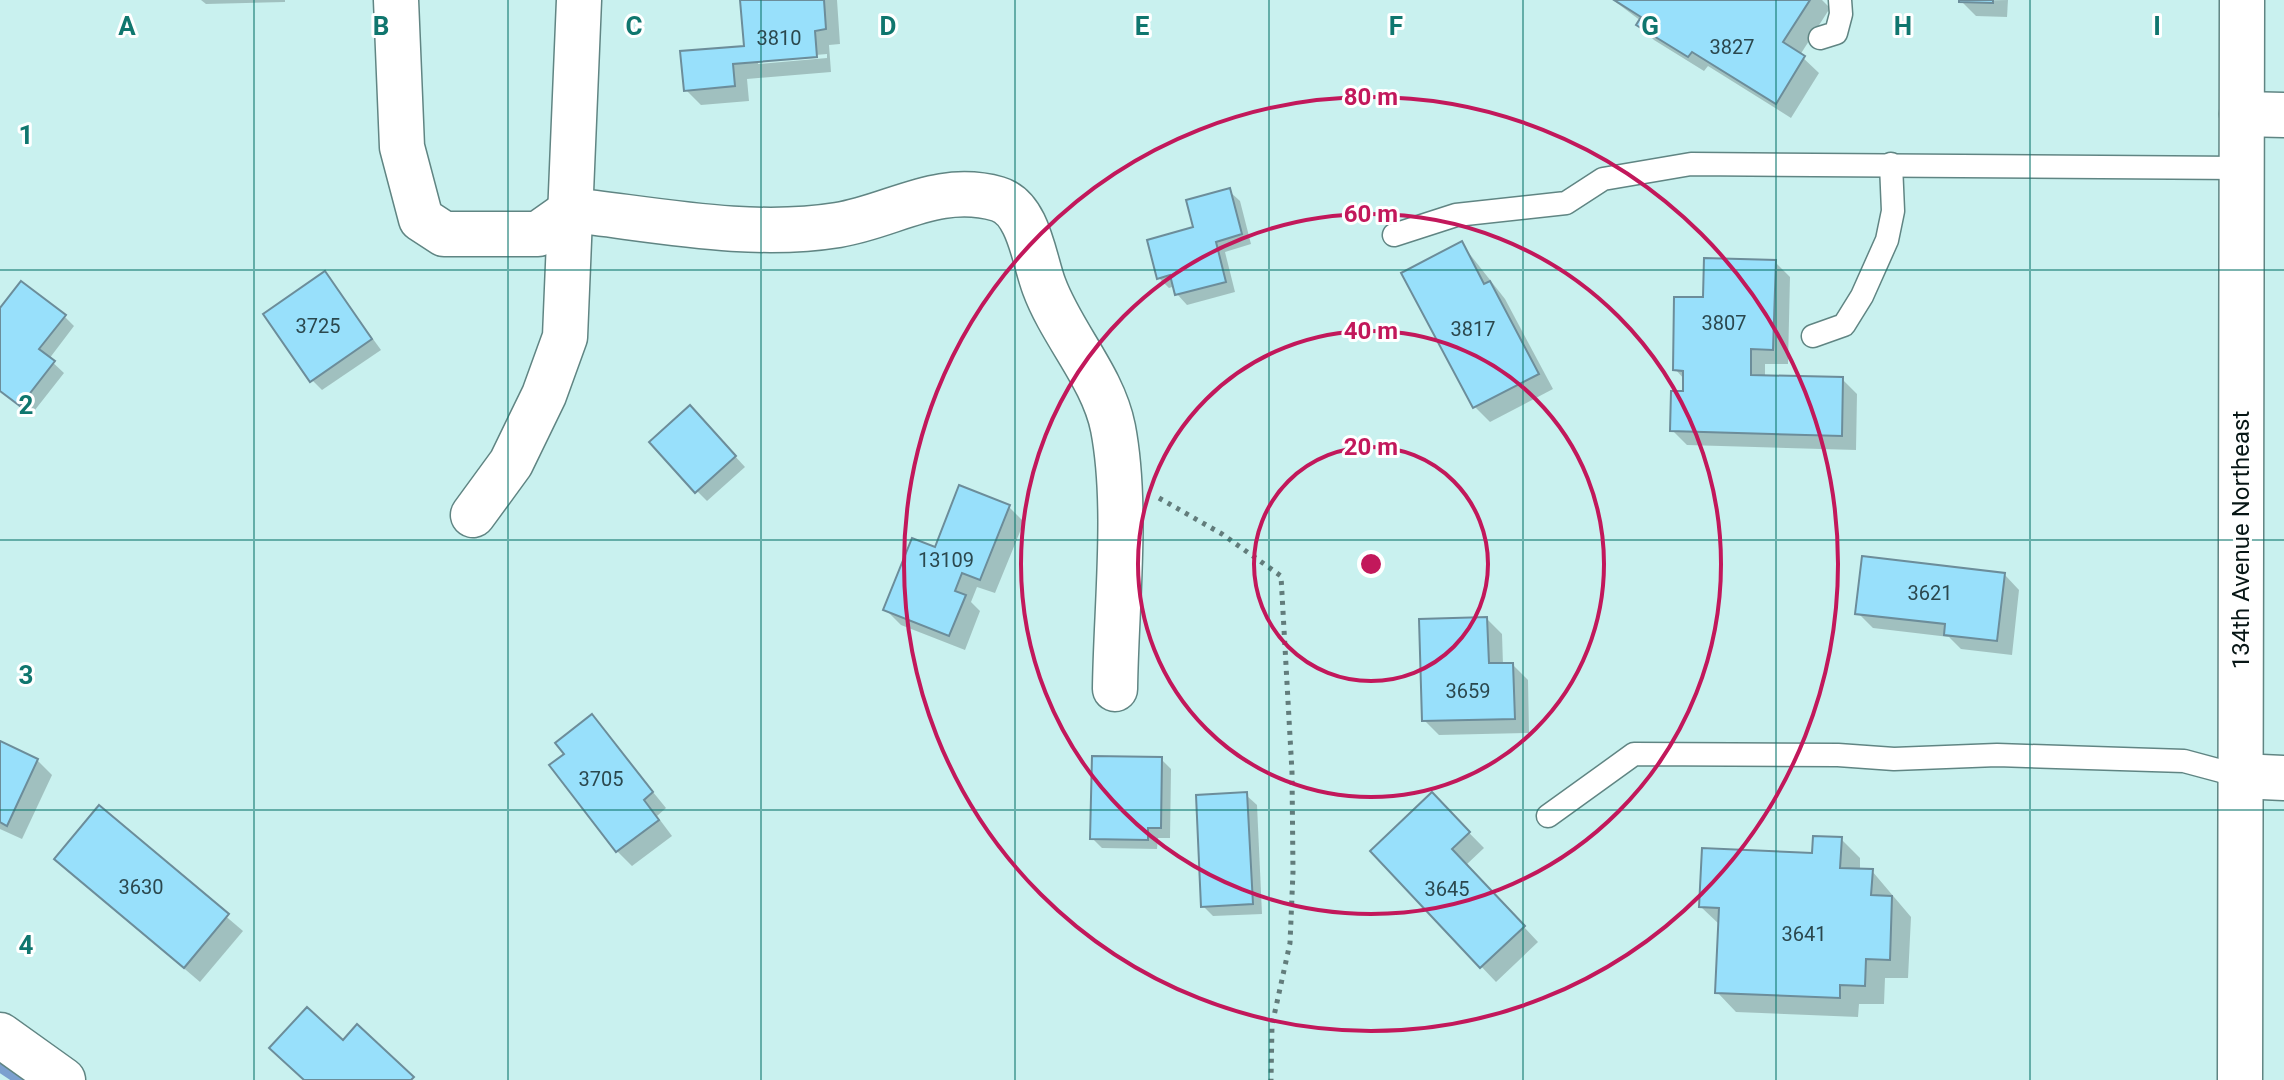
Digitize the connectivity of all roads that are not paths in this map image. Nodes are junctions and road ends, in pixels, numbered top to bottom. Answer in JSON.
{"nodes":[{"id":1,"x":396,"y":0,"type":"edge"},
{"id":2,"x":579,"y":0,"type":"edge"},
{"id":3,"x":1840,"y":0,"type":"edge"},
{"id":4,"x":2242,"y":0,"type":"edge"},
{"id":5,"x":1820,"y":38,"type":"dead end"},
{"id":6,"x":2263,"y":115,"type":"edge"},
{"id":7,"x":1891,"y":164,"type":"junction"},
{"id":8,"x":2241,"y":168,"type":"junction"},
{"id":9,"x":572,"y":210,"type":"junction"},
{"id":10,"x":1394,"y":235,"type":"dead end"},
{"id":11,"x":1813,"y":336,"type":"dead end"},
{"id":12,"x":473,"y":515,"type":"dead end"},
{"id":13,"x":1115,"y":689,"type":"dead end"},
{"id":14,"x":2240,"y":776,"type":"junction"},
{"id":15,"x":2284,"y":778,"type":"edge"},
{"id":16,"x":1548,"y":816,"type":"dead end"},
{"id":17,"x":0,"y":1035,"type":"edge"},
{"id":18,"x":63,"y":1080,"type":"edge"},
{"id":19,"x":2240,"y":1080,"type":"edge"}],
"edges":[{"from":1,"to":9,"type":"street"},
{"from":2,"to":9,"type":"street"},
{"from":3,"to":5,"type":"lane"},
{"from":4,"to":6,"type":"street","name":"134th Avenue Northeast"},
{"from":6,"to":8,"type":"street","name":"134th Avenue Northeast"},
{"from":7,"to":8,"type":"lane"},
{"from":7,"to":10,"type":"lane"},
{"from":7,"to":11,"type":"lane"},
{"from":8,"to":14,"type":"street","name":"134th Avenue Northeast"},
{"from":9,"to":12,"type":"street"},
{"from":9,"to":13,"type":"street"},
{"from":14,"to":15,"type":"street"},
{"from":14,"to":16,"type":"lane"},
{"from":14,"to":19,"type":"street","name":"134th Avenue Northeast"},
{"from":17,"to":18,"type":"street"}]}
